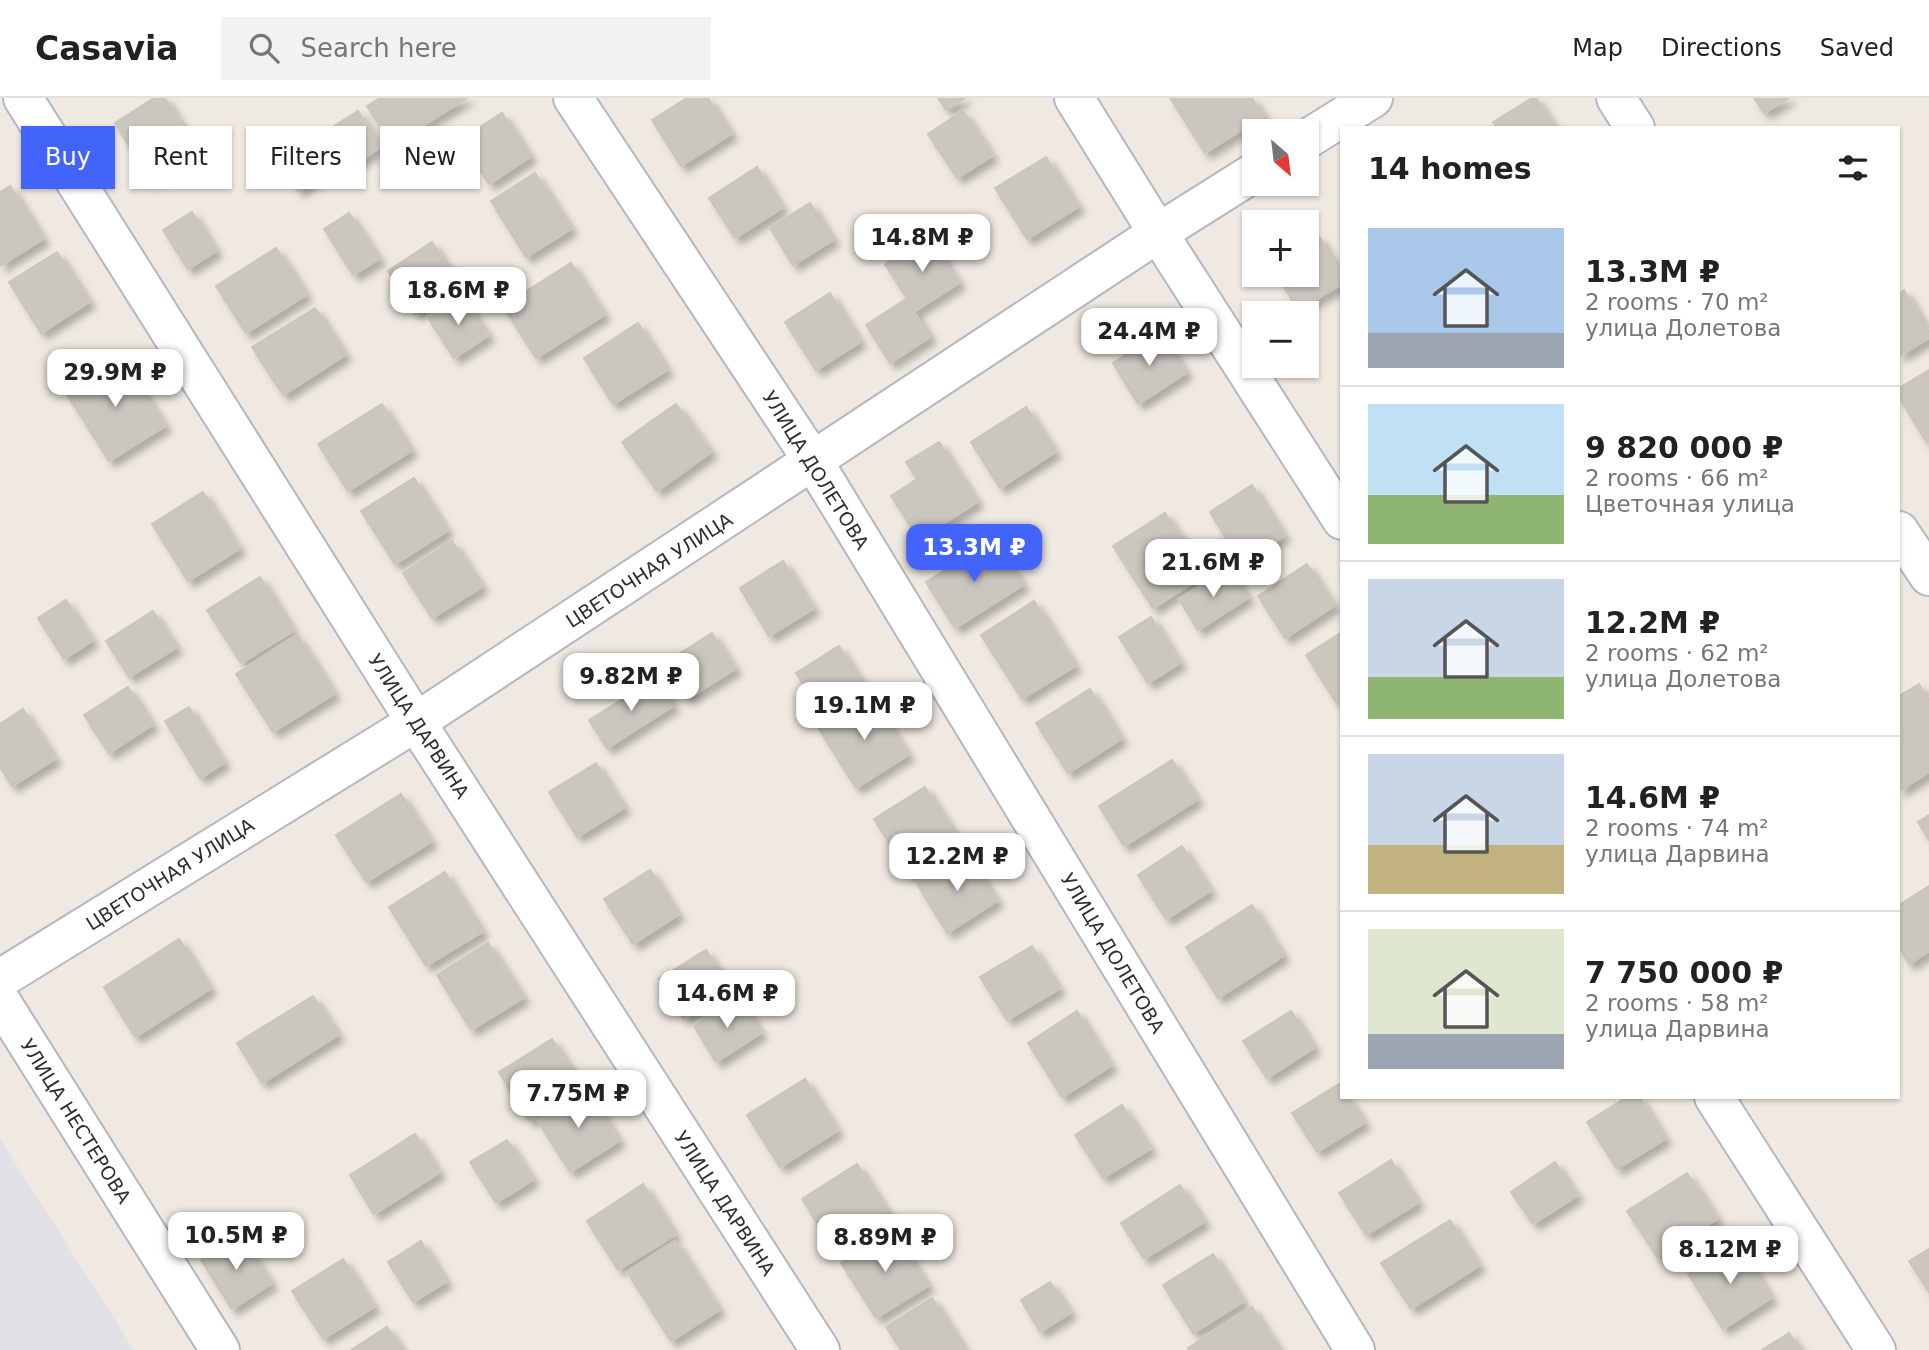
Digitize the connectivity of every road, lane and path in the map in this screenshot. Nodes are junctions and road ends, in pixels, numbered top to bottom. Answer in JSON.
{"nodes":[{"id":1,"x":23,"y":98,"type":"edge"},
{"id":2,"x":573,"y":98,"type":"edge"},
{"id":3,"x":1074,"y":98,"type":"edge"},
{"id":4,"x":1373,"y":98,"type":"edge"},
{"id":5,"x":1616,"y":98,"type":"edge"},
{"id":6,"x":1634,"y":126,"type":"edge"},
{"id":7,"x":1320,"y":131,"type":"edge"},
{"id":8,"x":1242,"y":180,"type":"edge"},
{"id":9,"x":1158,"y":233,"type":"junction"},
{"id":10,"x":813,"y":461,"type":"junction"},
{"id":11,"x":1340,"y":517,"type":"edge"},
{"id":12,"x":1900,"y":532,"type":"edge"},
{"id":13,"x":1929,"y":576,"type":"edge"},
{"id":14,"x":416,"y":722,"type":"junction"},
{"id":15,"x":0,"y":979,"type":"edge"},
{"id":16,"x":0,"y":1000,"type":"edge"},
{"id":17,"x":1715,"y":1099,"type":"edge"},
{"id":18,"x":220,"y":1350,"type":"edge"},
{"id":19,"x":820,"y":1350,"type":"edge"},
{"id":20,"x":1355,"y":1350,"type":"edge"},
{"id":21,"x":1876,"y":1350,"type":"edge"}],
"edges":[{"from":1,"to":14,"type":"street","name":"УЛИЦА ДАРВИНА"},
{"from":2,"to":10,"type":"street","name":"УЛИЦА ДОЛЕТОВА"},
{"from":3,"to":9,"type":"street"},
{"from":4,"to":7,"type":"street"},
{"from":5,"to":6,"type":"street"},
{"from":8,"to":9,"type":"street","name":"ЦВЕТОЧНАЯ УЛИЦА"},
{"from":9,"to":10,"type":"street","name":"ЦВЕТОЧНАЯ УЛИЦА"},
{"from":9,"to":11,"type":"street"},
{"from":10,"to":14,"type":"street","name":"ЦВЕТОЧНАЯ УЛИЦА"},
{"from":10,"to":20,"type":"street","name":"УЛИЦА ДОЛЕТОВА"},
{"from":12,"to":13,"type":"street"},
{"from":14,"to":15,"type":"street","name":"ЦВЕТОЧНАЯ УЛИЦА"},
{"from":14,"to":19,"type":"street","name":"УЛИЦА ДАРВИНА"},
{"from":16,"to":18,"type":"street","name":"УЛИЦА НЕСТЕРОВА"},
{"from":17,"to":21,"type":"street"}]}
